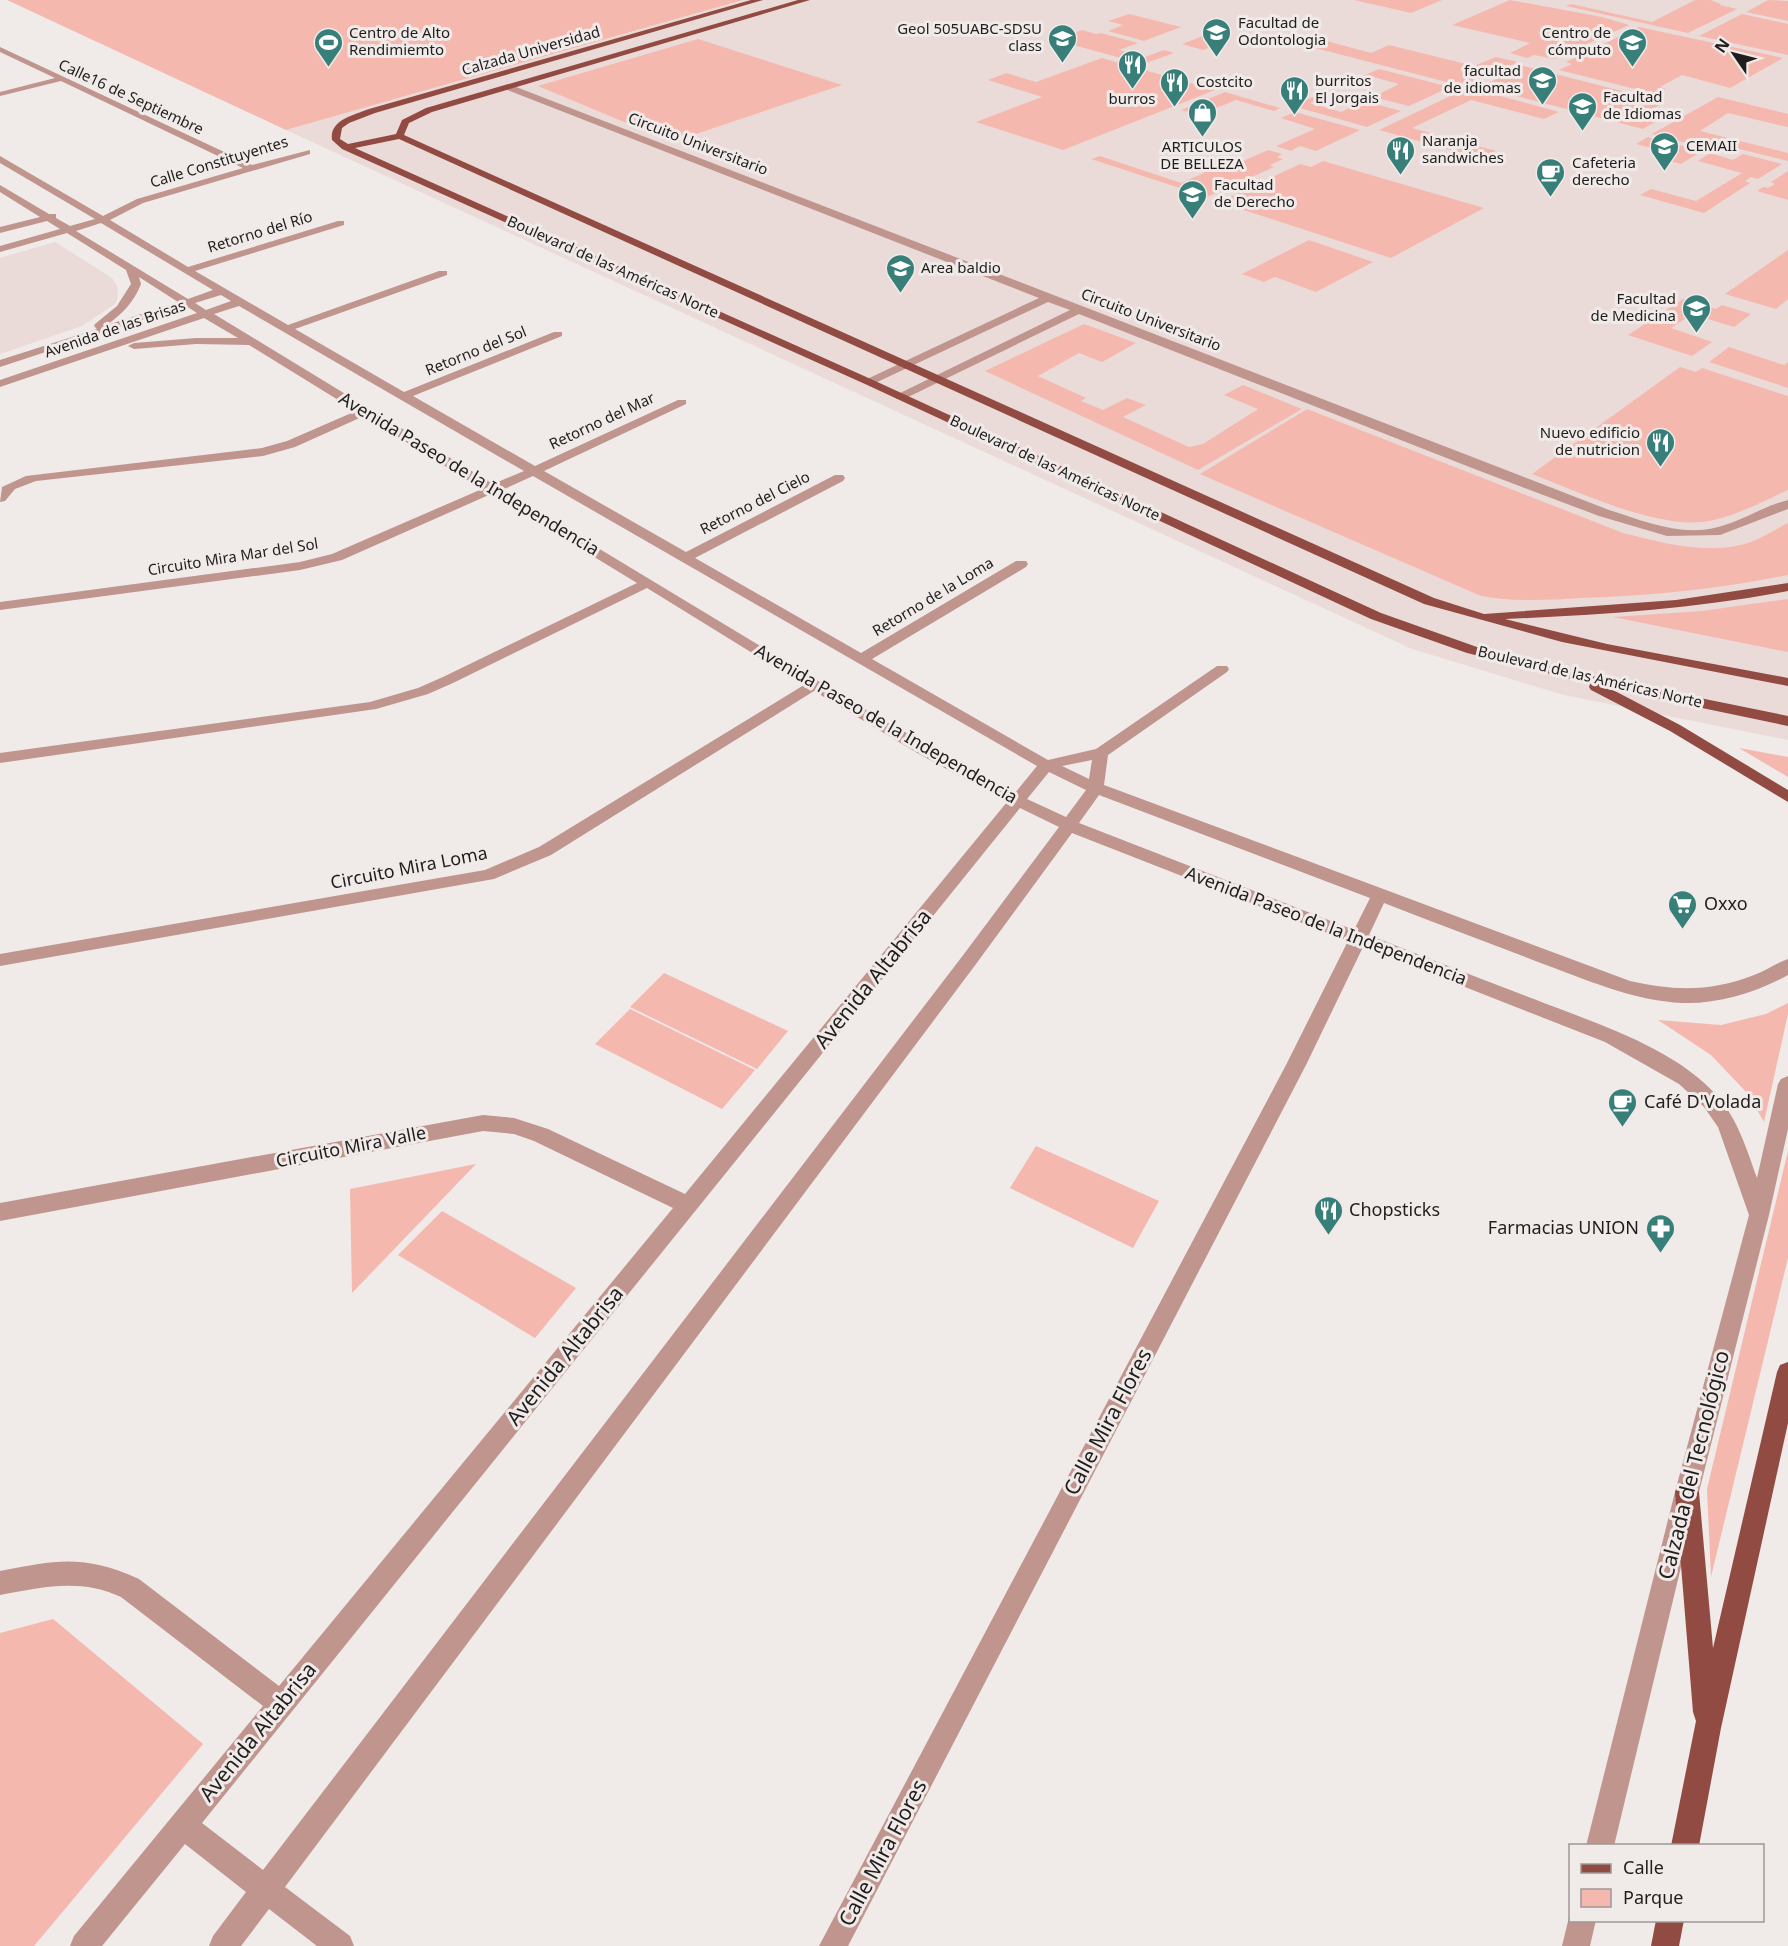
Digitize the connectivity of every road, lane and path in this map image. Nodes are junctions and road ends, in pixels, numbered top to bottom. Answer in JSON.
{"nodes":[{"id":1,"x":759,"y":0,"type":"edge"},
{"id":2,"x":806,"y":0,"type":"edge"},
{"id":3,"x":0,"y":49,"type":"edge"},
{"id":4,"x":61,"y":79,"type":"junction"},
{"id":5,"x":508,"y":87,"type":"junction"},
{"id":6,"x":0,"y":94,"type":"edge"},
{"id":7,"x":400,"y":136,"type":"junction"},
{"id":8,"x":345,"y":147,"type":"junction"},
{"id":9,"x":307,"y":152,"type":"dead end"},
{"id":10,"x":0,"y":159,"type":"edge"},
{"id":11,"x":250,"y":168,"type":"junction"},
{"id":12,"x":0,"y":188,"type":"edge"},
{"id":13,"x":140,"y":201,"type":"junction"},
{"id":14,"x":106,"y":205,"type":"dead end"},
{"id":15,"x":95,"y":206,"type":"dead end"},
{"id":16,"x":83,"y":208,"type":"junction"},
{"id":17,"x":48,"y":217,"type":"junction"},
{"id":18,"x":104,"y":220,"type":"junction"},
{"id":19,"x":341,"y":223,"type":"dead end"},
{"id":20,"x":0,"y":230,"type":"edge"},
{"id":21,"x":69,"y":230,"type":"junction"},
{"id":22,"x":0,"y":249,"type":"edge"},
{"id":23,"x":131,"y":270,"type":"junction"},
{"id":24,"x":188,"y":270,"type":"junction"},
{"id":25,"x":443,"y":273,"type":"dead end"},
{"id":26,"x":222,"y":291,"type":"junction"},
{"id":27,"x":1047,"y":298,"type":"junction"},
{"id":28,"x":240,"y":302,"type":"junction"},
{"id":29,"x":185,"y":303,"type":"junction"},
{"id":30,"x":1078,"y":310,"type":"junction"},
{"id":31,"x":205,"y":314,"type":"junction"},
{"id":32,"x":289,"y":328,"type":"junction"},
{"id":33,"x":558,"y":334,"type":"dead end"},
{"id":34,"x":71,"y":341,"type":"junction"},
{"id":35,"x":252,"y":342,"type":"junction"},
{"id":36,"x":94,"y":352,"type":"junction"},
{"id":37,"x":0,"y":364,"type":"edge"},
{"id":38,"x":906,"y":364,"type":"junction"},
{"id":39,"x":938,"y":378,"type":"junction"},
{"id":40,"x":869,"y":382,"type":"junction"},
{"id":41,"x":0,"y":384,"type":"edge"},
{"id":42,"x":406,"y":395,"type":"junction"},
{"id":43,"x":900,"y":397,"type":"junction"},
{"id":44,"x":682,"y":402,"type":"dead end"},
{"id":45,"x":366,"y":411,"type":"junction"},
{"id":46,"x":536,"y":470,"type":"junction"},
{"id":47,"x":839,"y":478,"type":"dead end"},
{"id":48,"x":494,"y":489,"type":"junction"},
{"id":49,"x":0,"y":498,"type":"edge"},
{"id":50,"x":1788,"y":504,"type":"edge"},
{"id":51,"x":687,"y":557,"type":"junction"},
{"id":52,"x":1021,"y":564,"type":"dead end"},
{"id":53,"x":647,"y":584,"type":"junction"},
{"id":54,"x":1788,"y":587,"type":"edge"},
{"id":55,"x":0,"y":606,"type":"edge"},
{"id":56,"x":1473,"y":616,"type":"junction"},
{"id":57,"x":863,"y":658,"type":"junction"},
{"id":58,"x":1222,"y":669,"type":"dead end"},
{"id":59,"x":1576,"y":677,"type":"junction"},
{"id":60,"x":1788,"y":682,"type":"edge"},
{"id":61,"x":815,"y":684,"type":"junction"},
{"id":62,"x":1788,"y":721,"type":"edge"},
{"id":63,"x":1101,"y":753,"type":"junction"},
{"id":64,"x":0,"y":758,"type":"edge"},
{"id":65,"x":1046,"y":765,"type":"junction"},
{"id":66,"x":1096,"y":788,"type":"junction"},
{"id":67,"x":1788,"y":797,"type":"edge"},
{"id":68,"x":1016,"y":801,"type":"junction"},
{"id":69,"x":1068,"y":825,"type":"junction"},
{"id":70,"x":1379,"y":896,"type":"junction"},
{"id":71,"x":1356,"y":938,"type":"junction"},
{"id":72,"x":0,"y":960,"type":"edge"},
{"id":73,"x":1788,"y":966,"type":"edge"},
{"id":74,"x":1788,"y":1084,"type":"edge"},
{"id":75,"x":688,"y":1205,"type":"junction"},
{"id":76,"x":0,"y":1212,"type":"edge"},
{"id":77,"x":1759,"y":1215,"type":"junction"},
{"id":78,"x":1788,"y":1372,"type":"edge"},
{"id":79,"x":1687,"y":1492,"type":"junction"},
{"id":80,"x":0,"y":1583,"type":"edge"},
{"id":81,"x":281,"y":1704,"type":"junction"},
{"id":82,"x":1708,"y":1728,"type":"junction"},
{"id":83,"x":182,"y":1825,"type":"junction"},
{"id":84,"x":1600,"y":1844,"type":"edge"},
{"id":85,"x":1685,"y":1844,"type":"edge"},
{"id":86,"x":267,"y":1888,"type":"junction"},
{"id":87,"x":1582,"y":1922,"type":"edge"},
{"id":88,"x":1670,"y":1922,"type":"edge"},
{"id":89,"x":84,"y":1946,"type":"edge"},
{"id":90,"x":223,"y":1946,"type":"edge"},
{"id":91,"x":340,"y":1946,"type":"edge"},
{"id":92,"x":834,"y":1946,"type":"edge"},
{"id":93,"x":1576,"y":1946,"type":"edge"},
{"id":94,"x":1665,"y":1946,"type":"edge"}],
"edges":[{"from":1,"to":8,"type":"main road","name":"Calzada Universidad"},
{"from":2,"to":5,"type":"main road","name":"Calzada Universidad"},
{"from":3,"to":4,"type":"street","name":"Calle16 de Septiembre"},
{"from":4,"to":6,"type":"street"},
{"from":4,"to":11,"type":"street","name":"Calle16 de Septiembre"},
{"from":5,"to":7,"type":"main road","name":"Calzada Universidad"},
{"from":5,"to":27,"type":"street","name":"Circuito Universitario"},
{"from":7,"to":8,"type":"main road"},
{"from":7,"to":38,"type":"main road","name":"Boulevard de las Américas Norte"},
{"from":8,"to":40,"type":"main road","name":"Boulevard de las Américas Norte"},
{"from":9,"to":11,"type":"street","name":"Calle Constituyentes"},
{"from":10,"to":16,"type":"street","name":"Avenida Paseo de la Independencia"},
{"from":11,"to":13,"type":"street","name":"Calle Constituyentes"},
{"from":12,"to":17,"type":"street","name":"Avenida Paseo de la Independencia"},
{"from":13,"to":14,"type":"street","name":"Calle Constituyentes"},
{"from":13,"to":18,"type":"street","name":"Calle Constituyentes"},
{"from":15,"to":16,"type":"street"},
{"from":16,"to":17,"type":"street"},
{"from":16,"to":18,"type":"street","name":"Avenida Paseo de la Independencia"},
{"from":17,"to":20,"type":"street"},
{"from":17,"to":21,"type":"street","name":"Avenida Paseo de la Independencia"},
{"from":18,"to":21,"type":"street","name":"Calle Constituyentes"},
{"from":18,"to":24,"type":"street","name":"Avenida Paseo de la Independencia"},
{"from":19,"to":24,"type":"street","name":"Retorno del Río"},
{"from":21,"to":22,"type":"street","name":"Calle Constituyentes"},
{"from":21,"to":23,"type":"street","name":"Avenida Paseo de la Independencia"},
{"from":23,"to":29,"type":"street","name":"Avenida Paseo de la Independencia"},
{"from":23,"to":34,"type":"street"},
{"from":24,"to":26,"type":"street","name":"Avenida Paseo de la Independencia"},
{"from":25,"to":32,"type":"street"},
{"from":26,"to":28,"type":"street","name":"Avenida Paseo de la Independencia"},
{"from":26,"to":29,"type":"street","name":"Avenida de las Brisas"},
{"from":27,"to":30,"type":"street","name":"Circuito Universitario"},
{"from":27,"to":38,"type":"street"},
{"from":28,"to":31,"type":"street","name":"Avenida de las Brisas"},
{"from":28,"to":32,"type":"street","name":"Avenida Paseo de la Independencia"},
{"from":29,"to":31,"type":"street","name":"Avenida Paseo de la Independencia"},
{"from":29,"to":34,"type":"street","name":"Avenida de las Brisas"},
{"from":30,"to":39,"type":"street"},
{"from":30,"to":50,"type":"street","name":"Circuito Universitario"},
{"from":31,"to":35,"type":"street","name":"Avenida Paseo de la Independencia"},
{"from":31,"to":36,"type":"street","name":"Avenida de las Brisas"},
{"from":32,"to":42,"type":"street","name":"Avenida Paseo de la Independencia"},
{"from":33,"to":42,"type":"street","name":"Retorno del Sol"},
{"from":34,"to":37,"type":"street","name":"Avenida de las Brisas"},
{"from":35,"to":36,"type":"street"},
{"from":35,"to":45,"type":"street","name":"Avenida Paseo de la Independencia"},
{"from":36,"to":41,"type":"street","name":"Avenida de las Brisas"},
{"from":38,"to":39,"type":"main road","name":"Boulevard de las Américas Norte"},
{"from":38,"to":40,"type":"street"},
{"from":39,"to":43,"type":"street"},
{"from":39,"to":56,"type":"main road","name":"Boulevard de las Américas Norte"},
{"from":40,"to":43,"type":"main road","name":"Boulevard de las Américas Norte"},
{"from":42,"to":46,"type":"street","name":"Avenida Paseo de la Independencia"},
{"from":43,"to":59,"type":"main road","name":"Boulevard de las Américas Norte"},
{"from":44,"to":46,"type":"street","name":"Retorno del Mar"},
{"from":45,"to":48,"type":"street","name":"Avenida Paseo de la Independencia"},
{"from":45,"to":49,"type":"street"},
{"from":46,"to":48,"type":"street","name":"Retorno del Mar"},
{"from":46,"to":51,"type":"street","name":"Avenida Paseo de la Independencia"},
{"from":47,"to":51,"type":"street","name":"Retorno del Cielo"},
{"from":48,"to":53,"type":"street","name":"Avenida Paseo de la Independencia"},
{"from":48,"to":55,"type":"street","name":"Circuito Mira Mar del Sol"},
{"from":51,"to":57,"type":"street","name":"Avenida Paseo de la Independencia"},
{"from":52,"to":57,"type":"street","name":"Retorno de la Loma"},
{"from":53,"to":61,"type":"street","name":"Avenida Paseo de la Independencia"},
{"from":53,"to":64,"type":"street"},
{"from":54,"to":56,"type":"main road"},
{"from":56,"to":60,"type":"main road","name":"Boulevard de las Américas Norte"},
{"from":57,"to":65,"type":"street","name":"Avenida Paseo de la Independencia"},
{"from":58,"to":63,"type":"street"},
{"from":59,"to":62,"type":"main road","name":"Boulevard de las Américas Norte"},
{"from":59,"to":67,"type":"main road"},
{"from":61,"to":68,"type":"street","name":"Avenida Paseo de la Independencia"},
{"from":61,"to":72,"type":"street","name":"Circuito Mira Loma"},
{"from":63,"to":65,"type":"street"},
{"from":63,"to":66,"type":"street"},
{"from":65,"to":66,"type":"street","name":"Avenida Paseo de la Independencia"},
{"from":65,"to":68,"type":"street","name":"Avenida Altabrisa"},
{"from":66,"to":69,"type":"street"},
{"from":66,"to":70,"type":"street","name":"Avenida Paseo de la Independencia"},
{"from":68,"to":69,"type":"street","name":"Avenida Paseo de la Independencia"},
{"from":68,"to":75,"type":"street","name":"Avenida Altabrisa"},
{"from":69,"to":71,"type":"street","name":"Avenida Paseo de la Independencia"},
{"from":69,"to":86,"type":"street"},
{"from":70,"to":71,"type":"street","name":"Calle Mira Flores"},
{"from":70,"to":73,"type":"street","name":"Avenida Paseo de la Independencia"},
{"from":71,"to":77,"type":"street","name":"Avenida Paseo de la Independencia"},
{"from":71,"to":92,"type":"street","name":"Calle Mira Flores"},
{"from":74,"to":77,"type":"street","name":"Calzada del Tecnológico"},
{"from":75,"to":76,"type":"street","name":"Circuito Mira Valle"},
{"from":75,"to":81,"type":"street","name":"Avenida Altabrisa"},
{"from":77,"to":79,"type":"street","name":"Calzada del Tecnológico"},
{"from":78,"to":82,"type":"main road"},
{"from":79,"to":82,"type":"main road"},
{"from":79,"to":84,"type":"street","name":"Calzada del Tecnológico"},
{"from":80,"to":81,"type":"street"},
{"from":81,"to":83,"type":"street","name":"Avenida Altabrisa"},
{"from":82,"to":85,"type":"main road"},
{"from":83,"to":86,"type":"street"},
{"from":83,"to":89,"type":"street","name":"Avenida Altabrisa"},
{"from":86,"to":90,"type":"street"},
{"from":86,"to":91,"type":"street"},
{"from":87,"to":93,"type":"street"},
{"from":88,"to":94,"type":"main road"}]}
